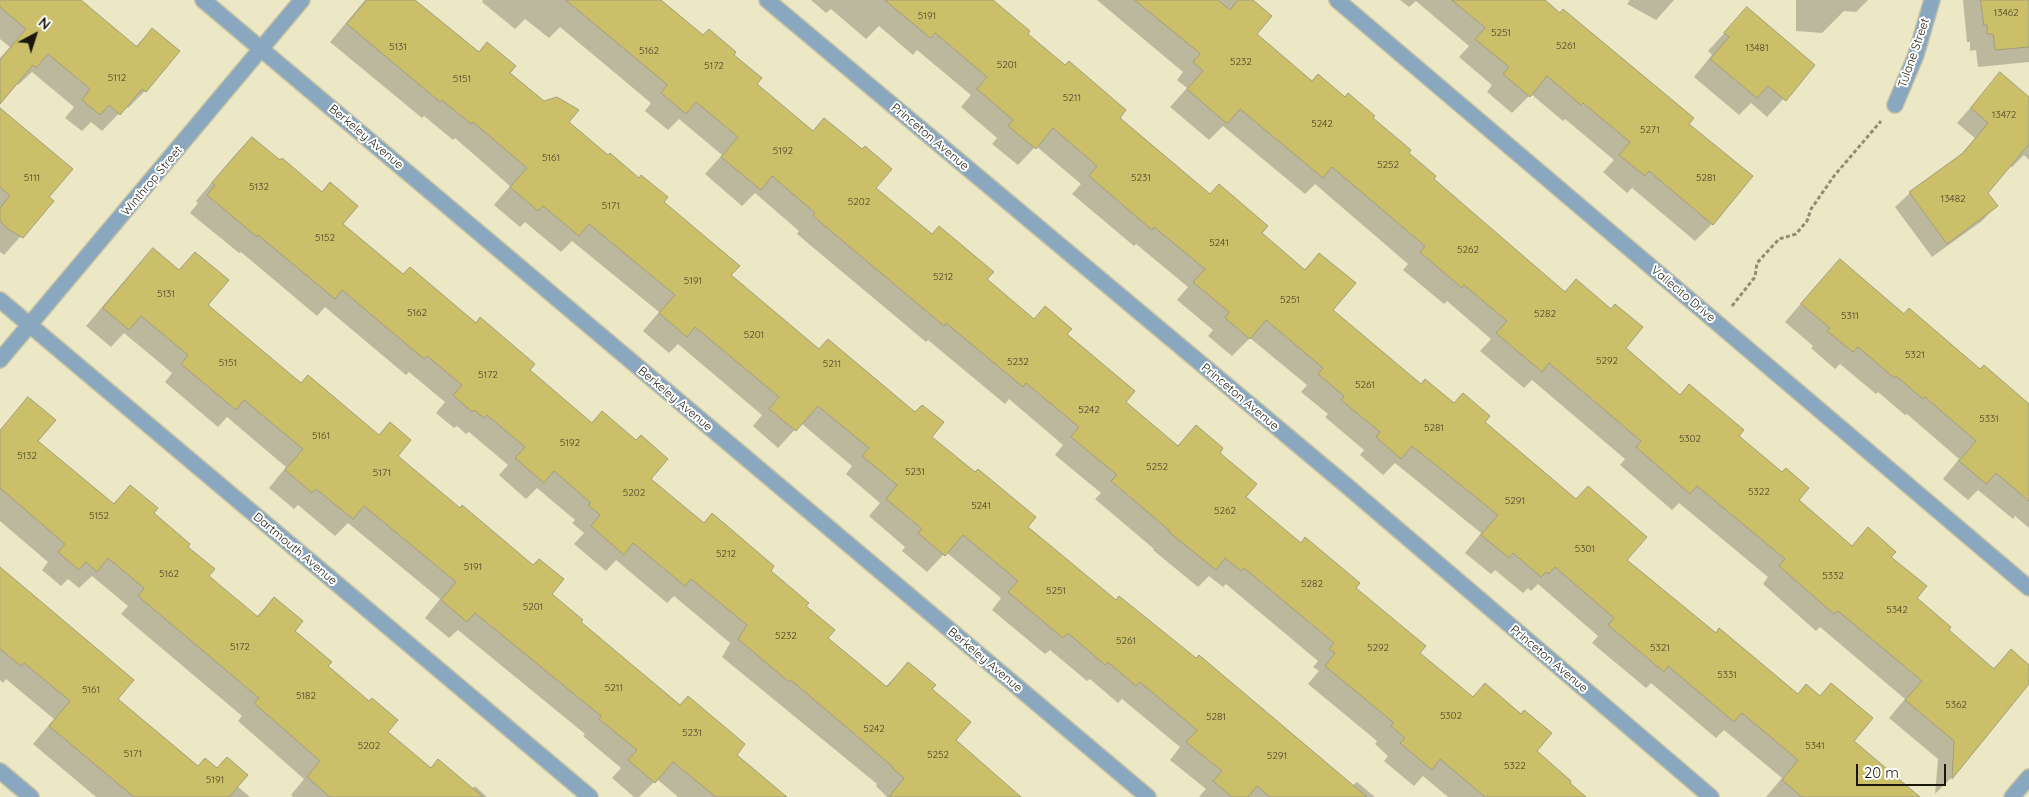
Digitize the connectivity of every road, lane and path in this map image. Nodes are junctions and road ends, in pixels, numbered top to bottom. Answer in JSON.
{"nodes":[{"id":1,"x":203,"y":0,"type":"edge"},
{"id":2,"x":302,"y":0,"type":"edge"},
{"id":3,"x":767,"y":0,"type":"edge"},
{"id":4,"x":1337,"y":0,"type":"edge"},
{"id":5,"x":1932,"y":0,"type":"edge"},
{"id":6,"x":262,"y":50,"type":"junction"},
{"id":7,"x":1895,"y":105,"type":"joint"},
{"id":8,"x":0,"y":300,"type":"edge"},
{"id":9,"x":1717,"y":324,"type":"junction"},
{"id":10,"x":29,"y":325,"type":"junction"},
{"id":11,"x":0,"y":360,"type":"edge"},
{"id":12,"x":2029,"y":588,"type":"edge"},
{"id":13,"x":0,"y":771,"type":"edge"},
{"id":14,"x":2029,"y":777,"type":"edge"},
{"id":15,"x":31,"y":797,"type":"edge"},
{"id":16,"x":590,"y":797,"type":"edge"},
{"id":17,"x":1148,"y":797,"type":"edge"},
{"id":18,"x":1711,"y":797,"type":"edge"},
{"id":19,"x":2012,"y":797,"type":"edge"}],
"edges":[{"from":1,"to":6,"type":"street","name":"Berkeley Avenue"},
{"from":2,"to":6,"type":"street","name":"Winthrop Street"},
{"from":3,"to":18,"type":"street","name":"Princeton Avenue"},
{"from":4,"to":9,"type":"street","name":"Vallecito Drive"},
{"from":5,"to":7,"type":"street","name":"Tulane Street"},
{"from":6,"to":10,"type":"street","name":"Winthrop Street"},
{"from":6,"to":17,"type":"street","name":"Berkeley Avenue"},
{"from":7,"to":9,"type":"path"},
{"from":8,"to":10,"type":"street","name":"Dartmouth Avenue"},
{"from":9,"to":12,"type":"street","name":"Vallecito Drive"},
{"from":10,"to":11,"type":"street","name":"Winthrop Street"},
{"from":10,"to":16,"type":"street","name":"Dartmouth Avenue"},
{"from":13,"to":15,"type":"street"},
{"from":14,"to":19,"type":"street"}]}
